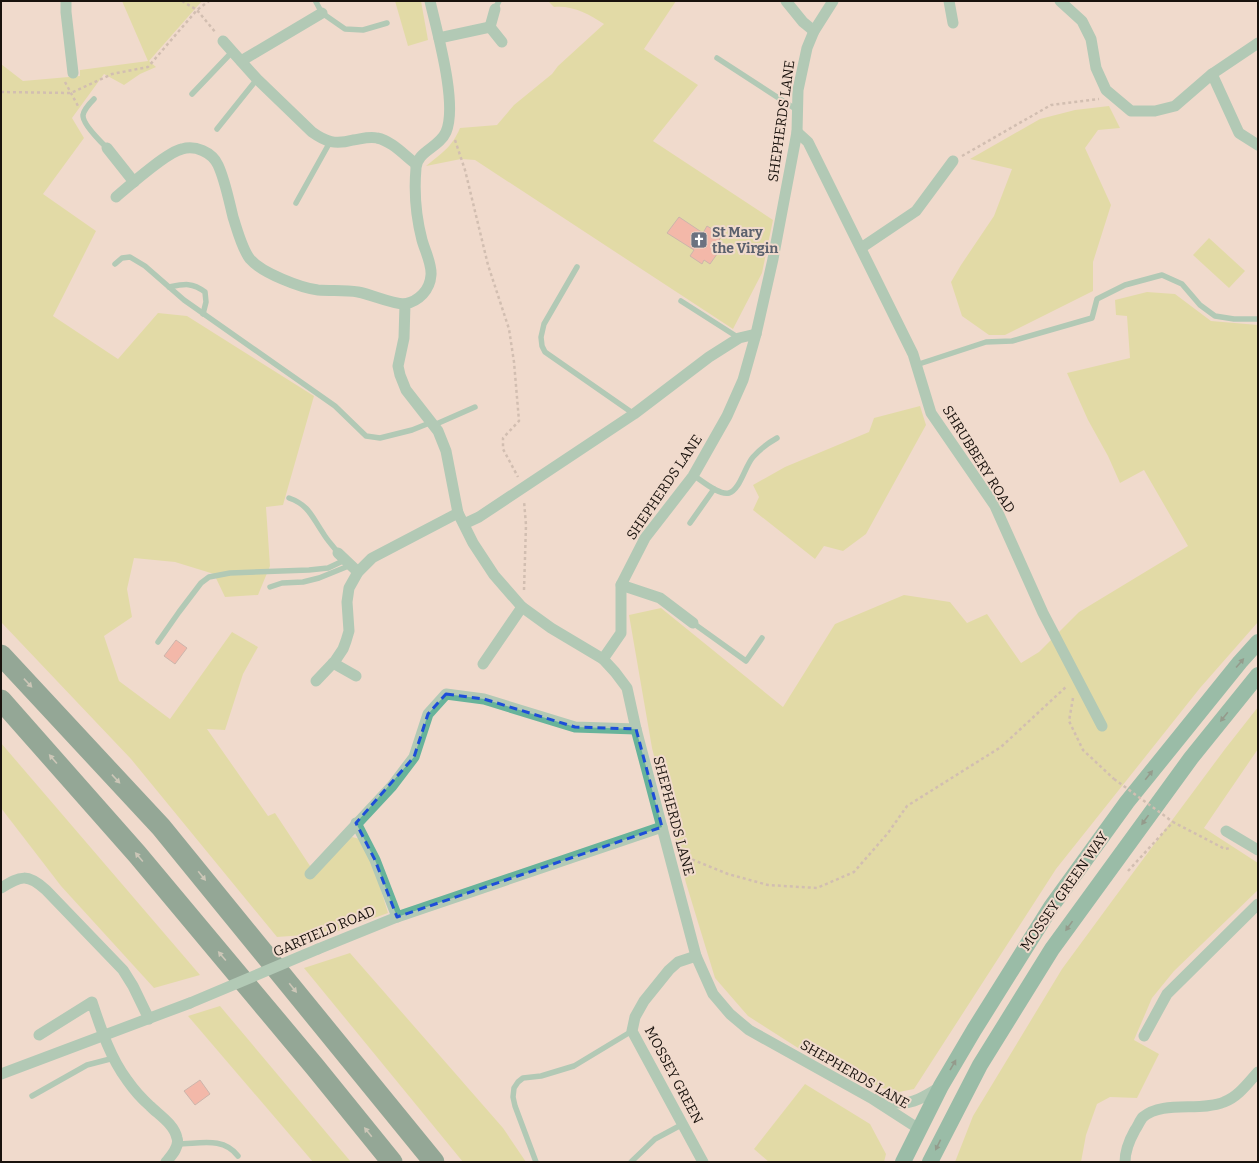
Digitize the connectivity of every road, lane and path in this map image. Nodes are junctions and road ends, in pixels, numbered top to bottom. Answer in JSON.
{"nodes":[{"id":1,"x":66,"y":1,"type":"edge"},
{"id":2,"x":182,"y":1,"type":"edge"},
{"id":3,"x":209,"y":1,"type":"edge"},
{"id":4,"x":317,"y":1,"type":"edge"},
{"id":5,"x":430,"y":1,"type":"edge"},
{"id":6,"x":786,"y":1,"type":"edge"},
{"id":7,"x":833,"y":1,"type":"edge"},
{"id":8,"x":949,"y":1,"type":"edge"},
{"id":9,"x":1060,"y":1,"type":"edge"},
{"id":10,"x":497,"y":5,"type":"edge"},
{"id":11,"x":197,"y":10,"type":"junction"},
{"id":12,"x":322,"y":13,"type":"junction"},
{"id":13,"x":387,"y":23,"type":"dead end"},
{"id":14,"x":953,"y":23,"type":"dead end"},
{"id":15,"x":490,"y":27,"type":"junction"},
{"id":16,"x":814,"y":31,"type":"junction"},
{"id":17,"x":439,"y":38,"type":"junction"},
{"id":18,"x":223,"y":41,"type":"joint"},
{"id":19,"x":502,"y":42,"type":"dead end"},
{"id":20,"x":1258,"y":43,"type":"edge"},
{"id":21,"x":232,"y":52,"type":"junction"},
{"id":22,"x":717,"y":58,"type":"dead end"},
{"id":23,"x":241,"y":61,"type":"junction"},
{"id":24,"x":73,"y":73,"type":"dead end"},
{"id":25,"x":1212,"y":74,"type":"junction"},
{"id":26,"x":256,"y":79,"type":"junction"},
{"id":27,"x":1,"y":92,"type":"edge"},
{"id":28,"x":192,"y":94,"type":"dead end"},
{"id":29,"x":1113,"y":97,"type":"junction"},
{"id":30,"x":94,"y":99,"type":"dead end"},
{"id":31,"x":798,"y":110,"type":"junction"},
{"id":32,"x":449,"y":122,"type":"junction"},
{"id":33,"x":217,"y":129,"type":"dead end"},
{"id":34,"x":797,"y":132,"type":"junction"},
{"id":35,"x":330,"y":142,"type":"junction"},
{"id":36,"x":1258,"y":145,"type":"edge"},
{"id":37,"x":107,"y":148,"type":"joint"},
{"id":38,"x":953,"y":161,"type":"joint"},
{"id":39,"x":416,"y":164,"type":"junction"},
{"id":40,"x":134,"y":182,"type":"junction"},
{"id":41,"x":116,"y":197,"type":"dead end"},
{"id":42,"x":296,"y":203,"type":"dead end"},
{"id":43,"x":861,"y":248,"type":"junction"},
{"id":44,"x":115,"y":264,"type":"dead end"},
{"id":45,"x":577,"y":267,"type":"dead end"},
{"id":46,"x":169,"y":287,"type":"junction"},
{"id":47,"x":681,"y":301,"type":"dead end"},
{"id":48,"x":405,"y":304,"type":"junction"},
{"id":49,"x":203,"y":314,"type":"junction"},
{"id":50,"x":1258,"y":319,"type":"edge"},
{"id":51,"x":756,"y":334,"type":"junction"},
{"id":52,"x":739,"y":338,"type":"junction"},
{"id":53,"x":916,"y":365,"type":"junction"},
{"id":54,"x":475,"y":406,"type":"dead end"},
{"id":55,"x":634,"y":414,"type":"junction"},
{"id":56,"x":433,"y":424,"type":"junction"},
{"id":57,"x":777,"y":438,"type":"dead end"},
{"id":58,"x":693,"y":474,"type":"junction"},
{"id":59,"x":523,"y":488,"type":"junction"},
{"id":60,"x":714,"y":489,"type":"junction"},
{"id":61,"x":289,"y":498,"type":"dead end"},
{"id":62,"x":458,"y":513,"type":"junction"},
{"id":63,"x":690,"y":523,"type":"dead end"},
{"id":64,"x":464,"y":524,"type":"junction"},
{"id":65,"x":348,"y":562,"type":"junction"},
{"id":66,"x":621,"y":585,"type":"junction"},
{"id":67,"x":270,"y":587,"type":"dead end"},
{"id":68,"x":522,"y":607,"type":"junction"},
{"id":69,"x":693,"y":623,"type":"joint"},
{"id":70,"x":762,"y":638,"type":"dead end"},
{"id":71,"x":158,"y":642,"type":"dead end"},
{"id":72,"x":1258,"y":642,"type":"edge"},
{"id":73,"x":1,"y":655,"type":"edge"},
{"id":74,"x":603,"y":659,"type":"junction"},
{"id":75,"x":333,"y":663,"type":"junction"},
{"id":76,"x":483,"y":664,"type":"dead end"},
{"id":77,"x":1258,"y":675,"type":"edge"},
{"id":78,"x":356,"y":676,"type":"dead end"},
{"id":79,"x":1077,"y":678,"type":"junction"},
{"id":80,"x":316,"y":681,"type":"dead end"},
{"id":81,"x":1,"y":700,"type":"edge"},
{"id":82,"x":1102,"y":726,"type":"dead end"},
{"id":83,"x":636,"y":730,"type":"junction"},
{"id":84,"x":1174,"y":822,"type":"junction"},
{"id":85,"x":356,"y":824,"type":"junction"},
{"id":86,"x":662,"y":827,"type":"junction"},
{"id":87,"x":1226,"y":831,"type":"dead end"},
{"id":88,"x":1254,"y":847,"type":"edge"},
{"id":89,"x":668,"y":850,"type":"junction"},
{"id":90,"x":310,"y":874,"type":"dead end"},
{"id":91,"x":1126,"y":874,"type":"dead end"},
{"id":92,"x":1,"y":888,"type":"edge"},
{"id":93,"x":1258,"y":904,"type":"edge"},
{"id":94,"x":397,"y":917,"type":"junction"},
{"id":95,"x":1052,"y":949,"type":"junction"},
{"id":96,"x":696,"y":956,"type":"junction"},
{"id":97,"x":149,"y":1019,"type":"junction"},
{"id":98,"x":632,"y":1031,"type":"junction"},
{"id":99,"x":39,"y":1036,"type":"dead end"},
{"id":100,"x":104,"y":1036,"type":"junction"},
{"id":101,"x":1144,"y":1036,"type":"dead end"},
{"id":102,"x":114,"y":1058,"type":"junction"},
{"id":103,"x":1258,"y":1072,"type":"edge"},
{"id":104,"x":1,"y":1074,"type":"edge"},
{"id":105,"x":941,"y":1086,"type":"junction"},
{"id":106,"x":32,"y":1096,"type":"dead end"},
{"id":107,"x":870,"y":1098,"type":"junction"},
{"id":108,"x":683,"y":1124,"type":"junction"},
{"id":109,"x":918,"y":1130,"type":"junction"},
{"id":110,"x":178,"y":1144,"type":"junction"},
{"id":111,"x":238,"y":1156,"type":"dead end"},
{"id":112,"x":166,"y":1162,"type":"edge"},
{"id":113,"x":392,"y":1162,"type":"edge"},
{"id":114,"x":434,"y":1162,"type":"edge"},
{"id":115,"x":536,"y":1162,"type":"edge"},
{"id":116,"x":632,"y":1162,"type":"edge"},
{"id":117,"x":703,"y":1162,"type":"edge"},
{"id":118,"x":903,"y":1162,"type":"edge"},
{"id":119,"x":930,"y":1162,"type":"edge"},
{"id":120,"x":1125,"y":1162,"type":"edge"}],
"edges":[{"from":1,"to":24,"type":"street"},
{"from":2,"to":11,"type":"path"},
{"from":3,"to":11,"type":"path"},
{"from":4,"to":12,"type":"lane"},
{"from":5,"to":17,"type":"street"},
{"from":6,"to":16,"type":"street"},
{"from":7,"to":16,"type":"street","name":"SHEPHERDS LANE"},
{"from":8,"to":14,"type":"street"},
{"from":9,"to":29,"type":"street"},
{"from":10,"to":15,"type":"street"},
{"from":11,"to":18,"type":"path"},
{"from":11,"to":27,"type":"path"},
{"from":12,"to":13,"type":"lane"},
{"from":12,"to":23,"type":"street"},
{"from":15,"to":17,"type":"street"},
{"from":15,"to":19,"type":"street"},
{"from":16,"to":31,"type":"street","name":"SHEPHERDS LANE"},
{"from":17,"to":32,"type":"street"},
{"from":18,"to":21,"type":"street"},
{"from":20,"to":25,"type":"street"},
{"from":21,"to":23,"type":"street"},
{"from":21,"to":28,"type":"lane"},
{"from":22,"to":31,"type":"lane"},
{"from":23,"to":26,"type":"street"},
{"from":25,"to":29,"type":"street"},
{"from":25,"to":36,"type":"street"},
{"from":26,"to":33,"type":"lane"},
{"from":26,"to":35,"type":"street"},
{"from":29,"to":38,"type":"path"},
{"from":30,"to":37,"type":"lane"},
{"from":31,"to":34,"type":"street","name":"SHEPHERDS LANE"},
{"from":32,"to":39,"type":"street"},
{"from":32,"to":59,"type":"path"},
{"from":34,"to":43,"type":"street","name":"SHRUBBERY ROAD"},
{"from":34,"to":51,"type":"street","name":"SHEPHERDS LANE"},
{"from":35,"to":39,"type":"street"},
{"from":35,"to":42,"type":"lane"},
{"from":37,"to":40,"type":"street"},
{"from":38,"to":43,"type":"street"},
{"from":39,"to":48,"type":"street"},
{"from":40,"to":41,"type":"street"},
{"from":40,"to":48,"type":"street"},
{"from":43,"to":53,"type":"street","name":"SHRUBBERY ROAD"},
{"from":44,"to":46,"type":"lane"},
{"from":45,"to":55,"type":"lane"},
{"from":46,"to":49,"type":"lane"},
{"from":46,"to":49,"type":"lane"},
{"from":47,"to":52,"type":"lane"},
{"from":48,"to":56,"type":"street"},
{"from":49,"to":56,"type":"lane"},
{"from":50,"to":53,"type":"lane"},
{"from":51,"to":52,"type":"street"},
{"from":51,"to":58,"type":"street","name":"SHEPHERDS LANE"},
{"from":52,"to":55,"type":"street"},
{"from":53,"to":79,"type":"street","name":"SHRUBBERY ROAD"},
{"from":54,"to":56,"type":"lane"},
{"from":55,"to":59,"type":"street"},
{"from":56,"to":62,"type":"street"},
{"from":57,"to":60,"type":"lane"},
{"from":58,"to":60,"type":"lane"},
{"from":58,"to":66,"type":"street","name":"SHEPHERDS LANE"},
{"from":59,"to":64,"type":"street"},
{"from":59,"to":68,"type":"path"},
{"from":60,"to":63,"type":"lane"},
{"from":61,"to":65,"type":"lane"},
{"from":62,"to":64,"type":"street"},
{"from":62,"to":65,"type":"street"},
{"from":64,"to":68,"type":"street"},
{"from":65,"to":67,"type":"lane"},
{"from":65,"to":71,"type":"lane"},
{"from":65,"to":75,"type":"street"},
{"from":66,"to":69,"type":"street"},
{"from":66,"to":74,"type":"street","name":"SHEPHERDS LANE"},
{"from":68,"to":74,"type":"street"},
{"from":68,"to":76,"type":"street"},
{"from":69,"to":70,"type":"lane"},
{"from":105,"to":72,"type":"main road","name":"MOSSEY GREEN WAY","one_way":true},
{"from":73,"to":114,"type":"highway","one_way":true},
{"from":74,"to":83,"type":"street","name":"SHEPHERDS LANE"},
{"from":75,"to":78,"type":"street"},
{"from":75,"to":80,"type":"street"},
{"from":77,"to":95,"type":"main road","name":"MOSSEY GREEN WAY","one_way":true},
{"from":79,"to":82,"type":"street","name":"SHRUBBERY ROAD"},
{"from":79,"to":84,"type":"path","bridge":true},
{"from":79,"to":89,"type":"path"},
{"from":113,"to":81,"type":"highway","one_way":true},
{"from":83,"to":85,"type":"street"},
{"from":83,"to":86,"type":"street","name":"SHEPHERDS LANE"},
{"from":84,"to":88,"type":"path"},
{"from":84,"to":91,"type":"path"},
{"from":85,"to":90,"type":"street"},
{"from":85,"to":94,"type":"street"},
{"from":86,"to":89,"type":"street","name":"SHEPHERDS LANE"},
{"from":86,"to":94,"type":"street","name":"GARFIELD ROAD"},
{"from":87,"to":88,"type":"street"},
{"from":89,"to":96,"type":"street","name":"SHEPHERDS LANE"},
{"from":92,"to":97,"type":"street"},
{"from":93,"to":101,"type":"street"},
{"from":94,"to":97,"type":"street","name":"GARFIELD ROAD","bridge":true},
{"from":95,"to":109,"type":"main road"},
{"from":95,"to":119,"type":"main road","name":"MOSSEY GREEN WAY","one_way":true},
{"from":96,"to":98,"type":"street","name":"MOSSEY GREEN"},
{"from":96,"to":107,"type":"street","name":"SHEPHERDS LANE"},
{"from":97,"to":100,"type":"street","name":"GARFIELD ROAD"},
{"from":98,"to":108,"type":"street","name":"MOSSEY GREEN"},
{"from":98,"to":115,"type":"lane"},
{"from":99,"to":100,"type":"street"},
{"from":100,"to":102,"type":"street"},
{"from":100,"to":104,"type":"street","name":"GARFIELD ROAD"},
{"from":102,"to":106,"type":"lane"},
{"from":102,"to":110,"type":"street"},
{"from":103,"to":120,"type":"street"},
{"from":105,"to":107,"type":"street"},
{"from":105,"to":109,"type":"main road","name":"MOSSEY GREEN WAY"},
{"from":107,"to":109,"type":"street","name":"SHEPHERDS LANE"},
{"from":108,"to":116,"type":"lane"},
{"from":108,"to":117,"type":"street","name":"MOSSEY GREEN"},
{"from":109,"to":118,"type":"main road","name":"MOSSEY GREEN WAY"},
{"from":110,"to":111,"type":"lane"},
{"from":110,"to":112,"type":"street"}]}
